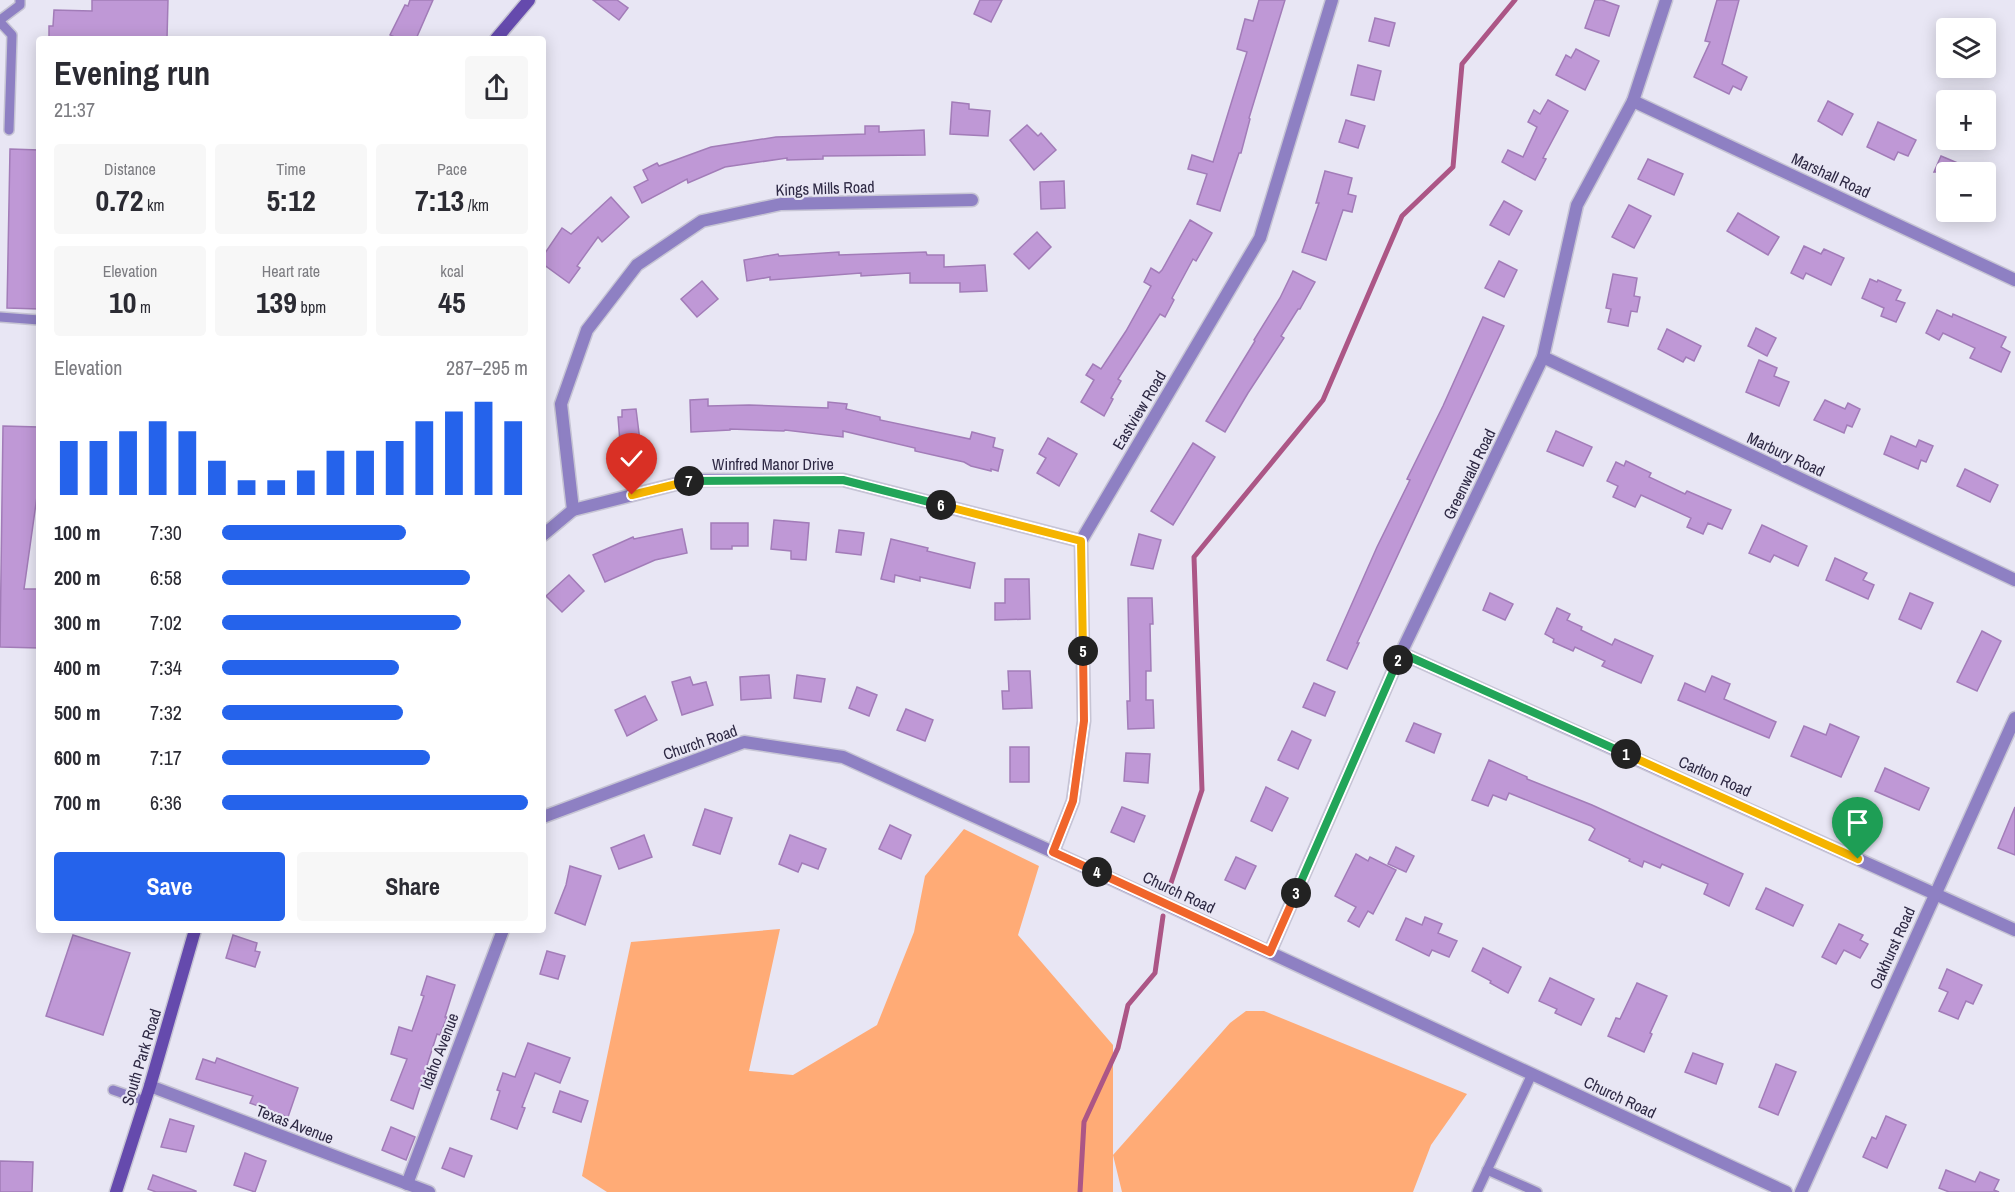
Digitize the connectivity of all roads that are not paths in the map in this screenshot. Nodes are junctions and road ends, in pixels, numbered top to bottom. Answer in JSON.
{"nodes":[{"id":1,"x":20,"y":0,"type":"edge"},
{"id":2,"x":529,"y":0,"type":"edge"},
{"id":3,"x":1332,"y":0,"type":"edge"},
{"id":4,"x":1666,"y":0,"type":"edge"},
{"id":5,"x":0,"y":21,"type":"edge"},
{"id":6,"x":499,"y":36,"type":"edge"},
{"id":7,"x":1633,"y":101,"type":"junction"},
{"id":8,"x":9,"y":130,"type":"dead end"},
{"id":9,"x":972,"y":200,"type":"dead end"},
{"id":10,"x":2015,"y":280,"type":"edge"},
{"id":11,"x":0,"y":317,"type":"edge"},
{"id":12,"x":36,"y":320,"type":"edge"},
{"id":13,"x":1544,"y":357,"type":"junction"},
{"id":14,"x":573,"y":510,"type":"junction"},
{"id":15,"x":546,"y":533,"type":"edge"},
{"id":16,"x":1081,"y":541,"type":"junction"},
{"id":17,"x":2015,"y":580,"type":"edge"},
{"id":18,"x":1401,"y":653,"type":"junction"},
{"id":19,"x":2015,"y":718,"type":"edge"},
{"id":20,"x":546,"y":818,"type":"edge"},
{"id":21,"x":1053,"y":852,"type":"junction"},
{"id":22,"x":1934,"y":893,"type":"junction"},
{"id":23,"x":2015,"y":930,"type":"edge"},
{"id":24,"x":194,"y":933,"type":"edge"},
{"id":25,"x":501,"y":933,"type":"edge"},
{"id":26,"x":1270,"y":952,"type":"junction"},
{"id":27,"x":1532,"y":1074,"type":"junction"},
{"id":28,"x":150,"y":1086,"type":"junction"},
{"id":29,"x":113,"y":1090,"type":"dead end"},
{"id":30,"x":145,"y":1101,"type":"junction"},
{"id":31,"x":1487,"y":1170,"type":"junction"},
{"id":32,"x":407,"y":1184,"type":"junction"},
{"id":33,"x":116,"y":1192,"type":"edge"},
{"id":34,"x":429,"y":1192,"type":"edge"},
{"id":35,"x":1477,"y":1192,"type":"edge"},
{"id":36,"x":1537,"y":1192,"type":"edge"},
{"id":37,"x":1786,"y":1192,"type":"edge"},
{"id":38,"x":1801,"y":1192,"type":"edge"}],
"edges":[{"from":1,"to":5,"type":"lane"},
{"from":2,"to":6,"type":"main road"},
{"from":3,"to":16,"type":"street","name":"Eastview Road"},
{"from":4,"to":7,"type":"street","name":"Greenwald Road"},
{"from":5,"to":8,"type":"lane"},
{"from":7,"to":10,"type":"street","name":"Marshall Road"},
{"from":7,"to":13,"type":"street","name":"Greenwald Road"},
{"from":9,"to":14,"type":"street","name":"Kings Mills Road"},
{"from":11,"to":12,"type":"lane"},
{"from":13,"to":17,"type":"street","name":"Marbury Road"},
{"from":13,"to":18,"type":"street","name":"Greenwald Road"},
{"from":14,"to":15,"type":"street","name":"Winfred Manor Drive"},
{"from":14,"to":16,"type":"street","name":"Winfred Manor Drive"},
{"from":16,"to":21,"type":"street"},
{"from":18,"to":22,"type":"street","name":"Carlton Road"},
{"from":18,"to":26,"type":"street","name":"Greenwald Road"},
{"from":19,"to":22,"type":"street","name":"Oakhurst Road"},
{"from":20,"to":21,"type":"street","name":"Church Road"},
{"from":21,"to":26,"type":"street","name":"Church Road"},
{"from":22,"to":23,"type":"street","name":"Carlton Road"},
{"from":22,"to":38,"type":"street","name":"Oakhurst Road"},
{"from":24,"to":28,"type":"main road","name":"South Park Road"},
{"from":25,"to":32,"type":"street","name":"Idaho Avenue"},
{"from":26,"to":27,"type":"street","name":"Church Road"},
{"from":27,"to":31,"type":"lane"},
{"from":27,"to":37,"type":"street","name":"Church Road"},
{"from":28,"to":30,"type":"main road","name":"South Park Road"},
{"from":28,"to":32,"type":"street","name":"Texas Avenue"},
{"from":29,"to":30,"type":"lane"},
{"from":30,"to":33,"type":"main road","name":"South Park Road"},
{"from":31,"to":35,"type":"lane"},
{"from":31,"to":36,"type":"lane"},
{"from":32,"to":34,"type":"street","name":"Texas Avenue"}]}
